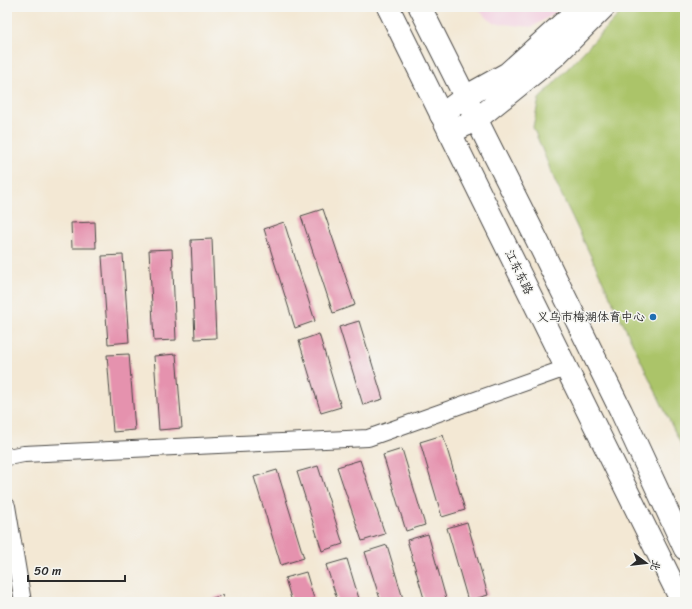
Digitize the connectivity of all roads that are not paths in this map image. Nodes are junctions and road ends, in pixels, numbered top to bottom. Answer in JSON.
{"nodes":[{"id":1,"x":388,"y":7,"type":"edge"},
{"id":2,"x":420,"y":7,"type":"edge"},
{"id":3,"x":581,"y":7,"type":"edge"},
{"id":4,"x":604,"y":7,"type":"edge"},
{"id":5,"x":465,"y":97,"type":"junction"},
{"id":6,"x":477,"y":119,"type":"junction"},
{"id":7,"x":446,"y":124,"type":"junction"},
{"id":8,"x":566,"y":368,"type":"junction"},
{"id":9,"x":7,"y":457,"type":"edge"},
{"id":10,"x":7,"y":506,"type":"edge"},
{"id":11,"x":685,"y":549,"type":"edge"},
{"id":12,"x":23,"y":602,"type":"edge"},
{"id":13,"x":681,"y":602,"type":"edge"}],
"edges":[{"from":1,"to":7,"type":"main road","name":"江东东路"},
{"from":2,"to":5,"type":"main road"},
{"from":3,"to":5,"type":"main road"},
{"from":4,"to":6,"type":"main road"},
{"from":5,"to":6,"type":"main road"},
{"from":5,"to":7,"type":"main road"},
{"from":6,"to":7,"type":"main road"},
{"from":6,"to":11,"type":"main road"},
{"from":7,"to":8,"type":"main road","name":"江东东路"},
{"from":8,"to":9,"type":"street"},
{"from":8,"to":13,"type":"main road","name":"江东东路"},
{"from":10,"to":12,"type":"street"}]}
